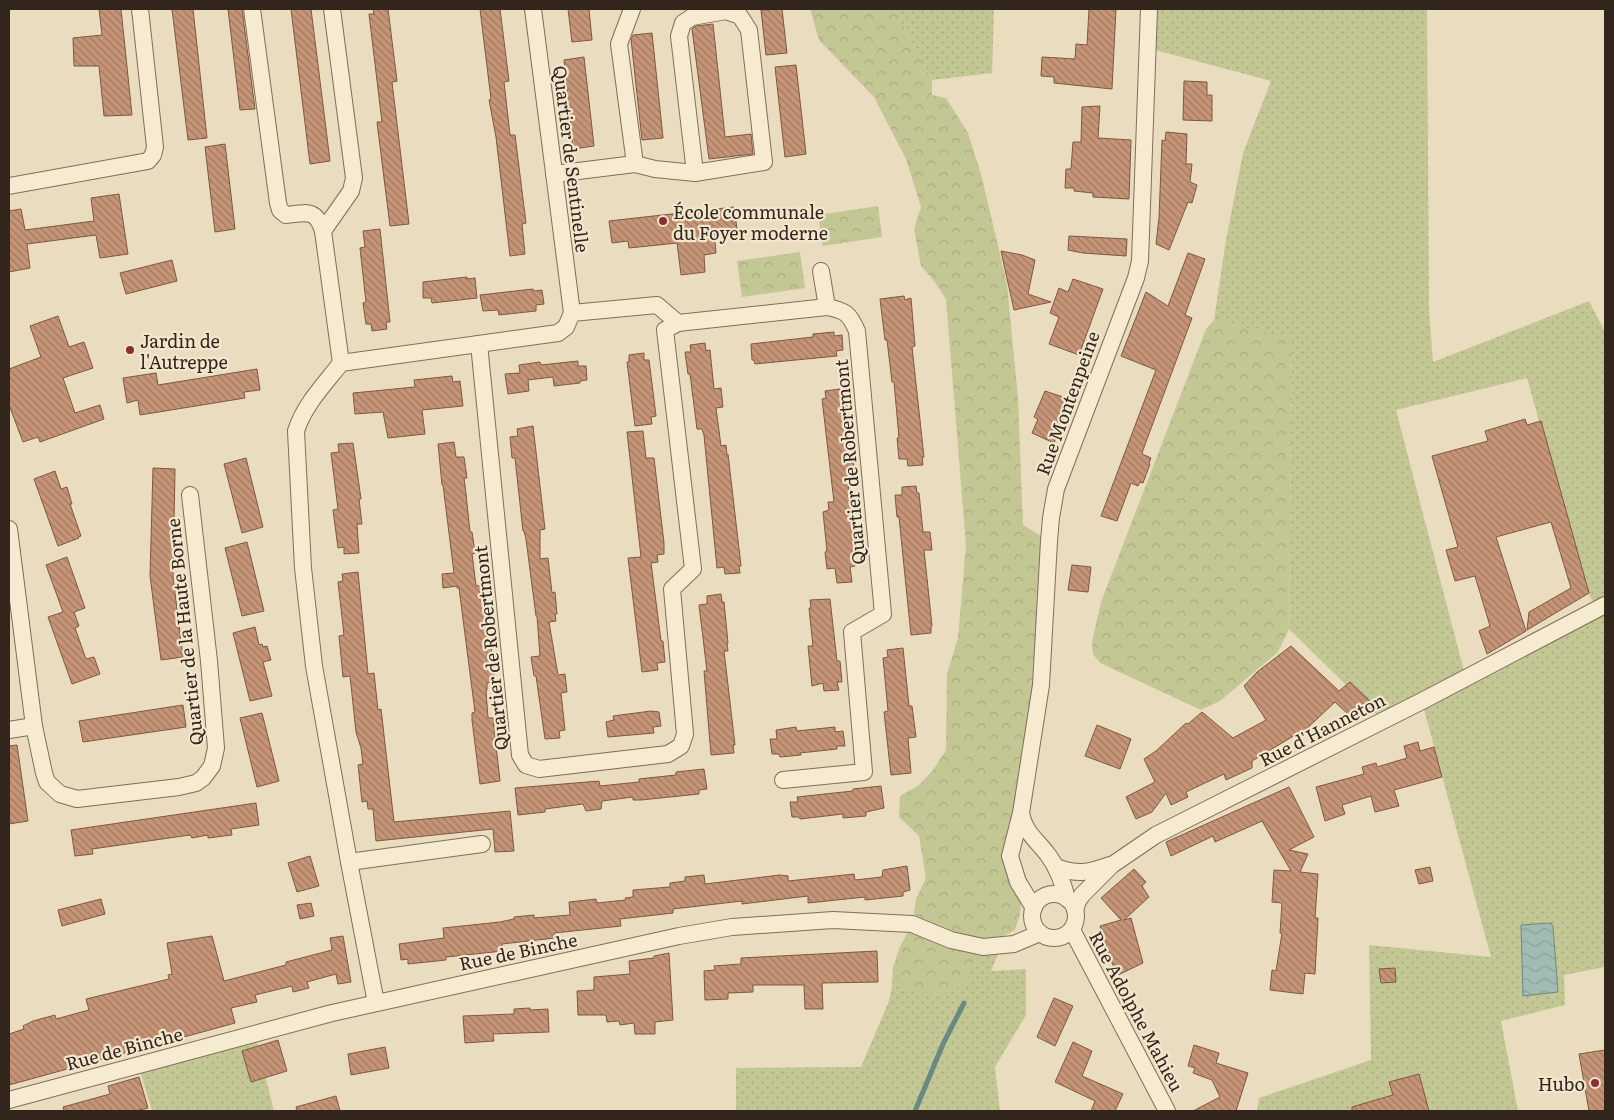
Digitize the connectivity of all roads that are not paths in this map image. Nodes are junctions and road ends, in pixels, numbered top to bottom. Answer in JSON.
{"nodes":[{"id":1,"x":140,"y":9,"type":"edge"},
{"id":2,"x":252,"y":9,"type":"edge"},
{"id":3,"x":332,"y":9,"type":"edge"},
{"id":4,"x":533,"y":9,"type":"edge"},
{"id":5,"x":632,"y":9,"type":"edge"},
{"id":6,"x":1149,"y":9,"type":"edge"},
{"id":7,"x":703,"y":12,"type":"edge"},
{"id":8,"x":635,"y":164,"type":"junction"},
{"id":9,"x":695,"y":173,"type":"junction"},
{"id":10,"x":554,"y":174,"type":"junction"},
{"id":11,"x":9,"y":186,"type":"edge"},
{"id":12,"x":323,"y":231,"type":"junction"},
{"id":13,"x":821,"y":271,"type":"dead end"},
{"id":14,"x":827,"y":307,"type":"junction"},
{"id":15,"x":572,"y":314,"type":"junction"},
{"id":16,"x":678,"y":322,"type":"junction"},
{"id":17,"x":479,"y":344,"type":"junction"},
{"id":18,"x":341,"y":363,"type":"junction"},
{"id":19,"x":190,"y":496,"type":"dead end"},
{"id":20,"x":9,"y":529,"type":"edge"},
{"id":21,"x":1605,"y":605,"type":"edge"},
{"id":22,"x":34,"y":726,"type":"junction"},
{"id":23,"x":9,"y":730,"type":"edge"},
{"id":24,"x":783,"y":780,"type":"dead end"},
{"id":25,"x":1021,"y":813,"type":"junction"},
{"id":26,"x":482,"y":844,"type":"dead end"},
{"id":27,"x":349,"y":862,"type":"junction"},
{"id":28,"x":1112,"y":865,"type":"junction"},
{"id":29,"x":1056,"y":867,"type":"junction"},
{"id":30,"x":1071,"y":904,"type":"junction"},
{"id":31,"x":1034,"y":908,"type":"junction"},
{"id":32,"x":1072,"y":930,"type":"junction"},
{"id":33,"x":1040,"y":933,"type":"junction"},
{"id":34,"x":376,"y":1003,"type":"junction"},
{"id":35,"x":9,"y":1100,"type":"edge"},
{"id":36,"x":1167,"y":1111,"type":"edge"}],
"edges":[{"from":1,"to":11,"type":"street"},
{"from":2,"to":12,"type":"street"},
{"from":3,"to":12,"type":"street"},
{"from":4,"to":10,"type":"street","name":"Quartier de Sentinelle"},
{"from":5,"to":8,"type":"street"},
{"from":6,"to":25,"type":"street","name":"Rue Montenpeine"},
{"from":7,"to":9,"type":"street"},
{"from":7,"to":9,"type":"street"},
{"from":8,"to":9,"type":"street"},
{"from":8,"to":10,"type":"street"},
{"from":10,"to":15,"type":"street","name":"Quartier de Sentinelle"},
{"from":12,"to":18,"type":"street"},
{"from":13,"to":14,"type":"street"},
{"from":14,"to":16,"type":"street","name":"Quartier de Robertmont"},
{"from":14,"to":24,"type":"street","name":"Quartier de Robertmont"},
{"from":15,"to":16,"type":"street"},
{"from":15,"to":17,"type":"street"},
{"from":16,"to":17,"type":"street","name":"Quartier de Robertmont"},
{"from":17,"to":18,"type":"street"},
{"from":18,"to":27,"type":"street"},
{"from":19,"to":22,"type":"street","name":"Quartier de la Haute Borne"},
{"from":20,"to":22,"type":"street","name":"Quartier de la Haute Borne"},
{"from":21,"to":28,"type":"street","name":"Rue d'Hanneton"},
{"from":22,"to":23,"type":"street"},
{"from":25,"to":29,"type":"street","name":"Rue Montenpeine"},
{"from":25,"to":31,"type":"street","name":"Rue Montenpeine"},
{"from":26,"to":27,"type":"street"},
{"from":27,"to":34,"type":"street"},
{"from":28,"to":29,"type":"street"},
{"from":28,"to":30,"type":"street","name":"Rue d'Hanneton"},
{"from":29,"to":30,"type":"street","name":"Rue Montenpeine"},
{"from":30,"to":31,"type":"street"},
{"from":30,"to":32,"type":"street"},
{"from":31,"to":33,"type":"street"},
{"from":32,"to":33,"type":"street"},
{"from":32,"to":36,"type":"street","name":"Rue Adolphe Mahieu"},
{"from":33,"to":34,"type":"street","name":"Rue de Binche"},
{"from":34,"to":35,"type":"street","name":"Rue de Binche"}]}
